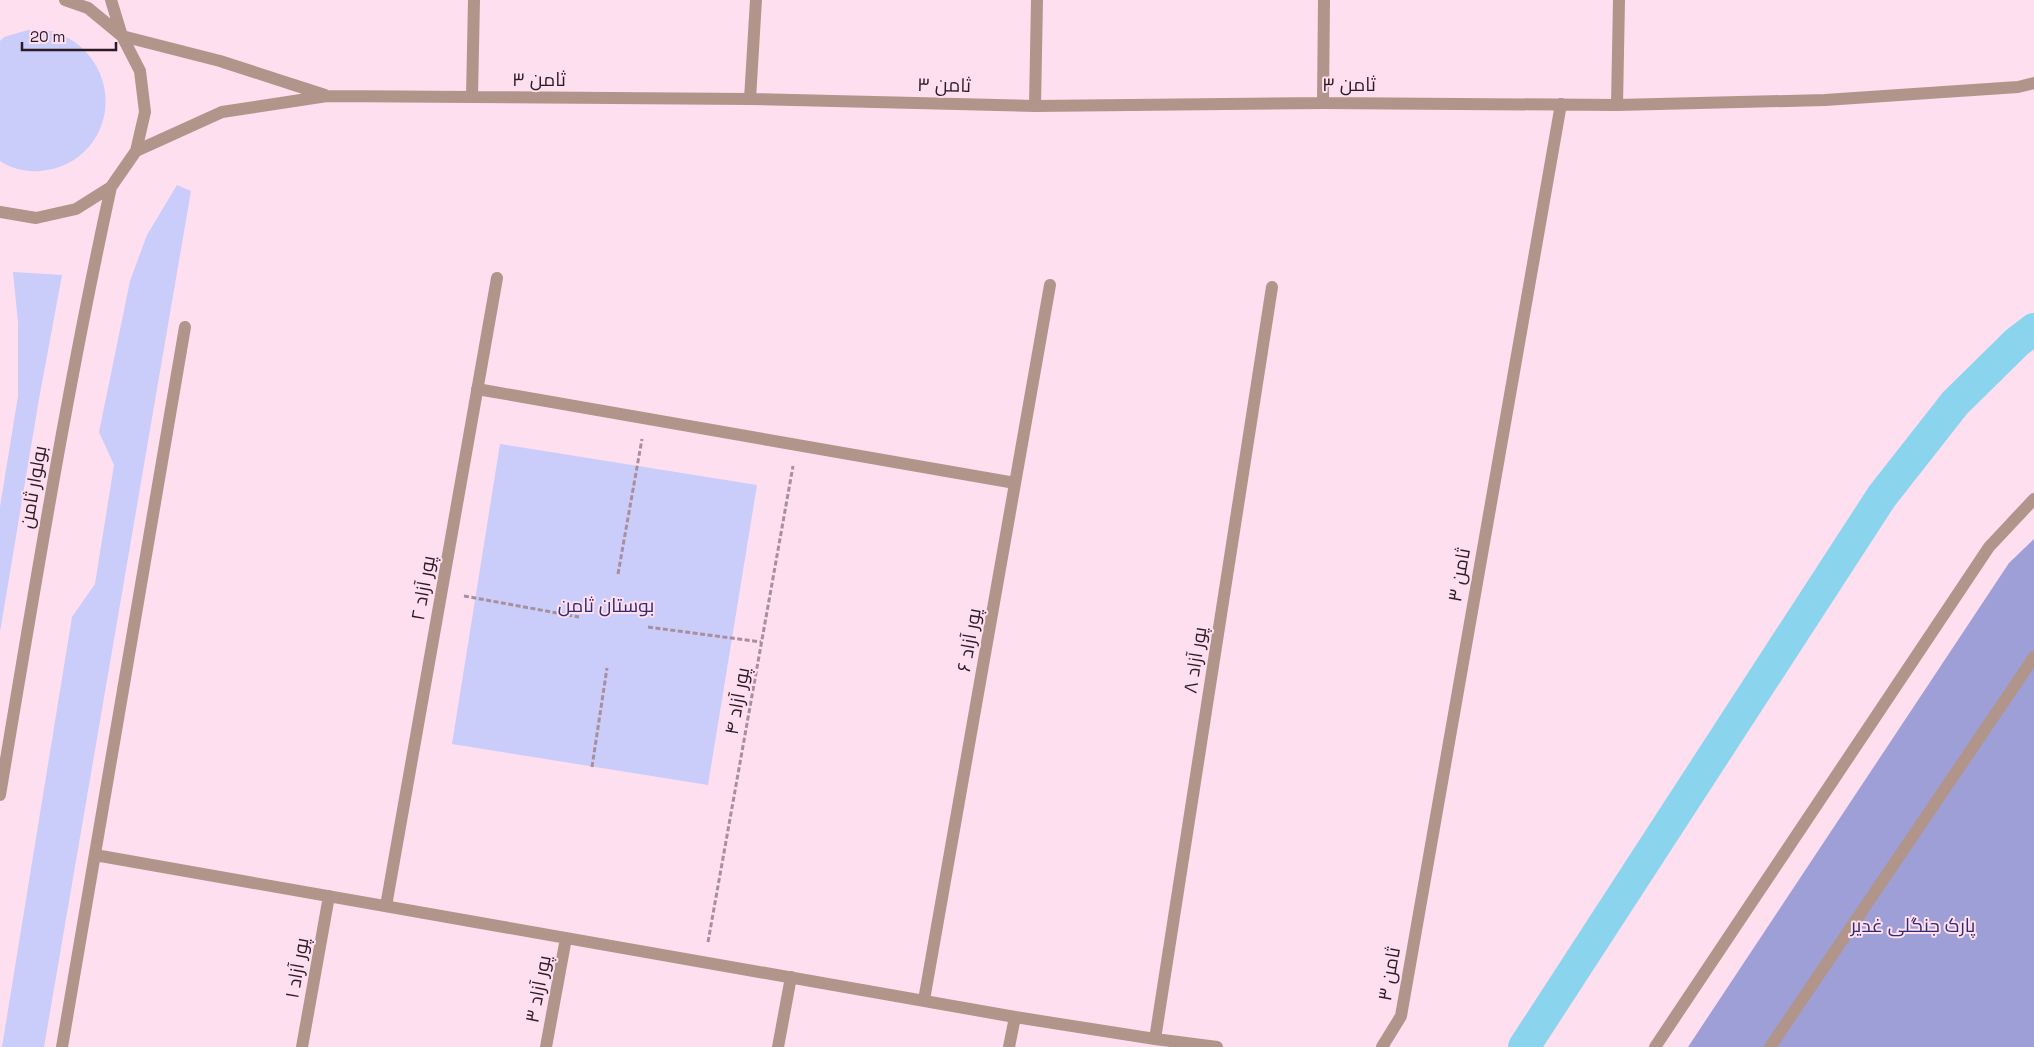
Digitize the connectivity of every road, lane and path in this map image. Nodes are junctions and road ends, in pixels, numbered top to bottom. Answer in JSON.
{"nodes":[{"id":1,"x":65,"y":0,"type":"edge"},
{"id":2,"x":111,"y":0,"type":"edge"},
{"id":3,"x":474,"y":0,"type":"edge"},
{"id":4,"x":756,"y":0,"type":"edge"},
{"id":5,"x":1037,"y":0,"type":"edge"},
{"id":6,"x":1324,"y":0,"type":"edge"},
{"id":7,"x":1620,"y":0,"type":"edge"},
{"id":8,"x":122,"y":36,"type":"junction"},
{"id":9,"x":2034,"y":84,"type":"edge"},
{"id":10,"x":327,"y":96,"type":"junction"},
{"id":11,"x":472,"y":97,"type":"junction"},
{"id":12,"x":750,"y":99,"type":"junction"},
{"id":13,"x":1323,"y":103,"type":"junction"},
{"id":14,"x":1561,"y":104,"type":"junction"},
{"id":15,"x":1617,"y":105,"type":"junction"},
{"id":16,"x":1035,"y":106,"type":"junction"},
{"id":17,"x":136,"y":151,"type":"junction"},
{"id":18,"x":111,"y":187,"type":"junction"},
{"id":19,"x":0,"y":212,"type":"edge"},
{"id":20,"x":497,"y":278,"type":"dead end"},
{"id":21,"x":1050,"y":285,"type":"dead end"},
{"id":22,"x":1272,"y":287,"type":"dead end"},
{"id":23,"x":184,"y":327,"type":"dead end"},
{"id":24,"x":477,"y":389,"type":"junction"},
{"id":25,"x":645,"y":419,"type":"junction"},
{"id":26,"x":796,"y":445,"type":"junction"},
{"id":27,"x":1016,"y":483,"type":"junction"},
{"id":28,"x":2034,"y":498,"type":"edge"},
{"id":29,"x":618,"y":574,"type":"dead end"},
{"id":30,"x":441,"y":592,"type":"junction"},
{"id":31,"x":579,"y":617,"type":"dead end"},
{"id":32,"x":648,"y":627,"type":"dead end"},
{"id":33,"x":761,"y":642,"type":"junction"},
{"id":34,"x":2034,"y":657,"type":"edge"},
{"id":35,"x":607,"y":668,"type":"dead end"},
{"id":36,"x":592,"y":767,"type":"dead end"},
{"id":37,"x":0,"y":795,"type":"edge"},
{"id":38,"x":95,"y":855,"type":"junction"},
{"id":39,"x":329,"y":896,"type":"junction"},
{"id":40,"x":386,"y":906,"type":"junction"},
{"id":41,"x":566,"y":938,"type":"junction"},
{"id":42,"x":704,"y":962,"type":"junction"},
{"id":43,"x":791,"y":977,"type":"junction"},
{"id":44,"x":924,"y":1000,"type":"junction"},
{"id":45,"x":1015,"y":1016,"type":"junction"},
{"id":46,"x":1155,"y":1039,"type":"junction"},
{"id":47,"x":62,"y":1047,"type":"edge"},
{"id":48,"x":302,"y":1047,"type":"edge"},
{"id":49,"x":546,"y":1047,"type":"edge"},
{"id":50,"x":778,"y":1047,"type":"edge"},
{"id":51,"x":1009,"y":1047,"type":"edge"},
{"id":52,"x":1217,"y":1047,"type":"edge"},
{"id":53,"x":1382,"y":1047,"type":"edge"},
{"id":54,"x":1655,"y":1047,"type":"edge"},
{"id":55,"x":1770,"y":1047,"type":"edge"}],
"edges":[{"from":1,"to":8,"type":"street"},
{"from":2,"to":8,"type":"street"},
{"from":3,"to":11,"type":"street"},
{"from":4,"to":12,"type":"street"},
{"from":5,"to":16,"type":"street"},
{"from":6,"to":13,"type":"street"},
{"from":7,"to":15,"type":"street"},
{"from":8,"to":10,"type":"street"},
{"from":8,"to":17,"type":"street"},
{"from":9,"to":15,"type":"street","name":"ثامن ۳"},
{"from":10,"to":11,"type":"street","name":"ثامن ۳"},
{"from":10,"to":17,"type":"street"},
{"from":11,"to":12,"type":"street","name":"ثامن ۳"},
{"from":12,"to":16,"type":"street","name":"ثامن ۳"},
{"from":13,"to":14,"type":"street","name":"ثامن ۳"},
{"from":13,"to":16,"type":"street","name":"ثامن ۳"},
{"from":14,"to":15,"type":"street","name":"ثامن ۳"},
{"from":14,"to":53,"type":"street","name":"ثامن ۳"},
{"from":17,"to":18,"type":"street"},
{"from":18,"to":19,"type":"street"},
{"from":18,"to":37,"type":"street","name":"بولوار ثامن"},
{"from":20,"to":24,"type":"street","name":"پور آزاد ۲"},
{"from":21,"to":27,"type":"street","name":"پور آزاد ۶"},
{"from":22,"to":46,"type":"street","name":"پور آزاد ۸"},
{"from":23,"to":38,"type":"street"},
{"from":24,"to":25,"type":"street"},
{"from":24,"to":30,"type":"street","name":"پور آزاد ۲"},
{"from":25,"to":26,"type":"street"},
{"from":25,"to":29,"type":"path"},
{"from":26,"to":27,"type":"street"},
{"from":26,"to":33,"type":"path","name":"پور آزاد ۴"},
{"from":27,"to":44,"type":"street","name":"پور آزاد ۶"},
{"from":28,"to":54,"type":"street"},
{"from":30,"to":31,"type":"path"},
{"from":30,"to":40,"type":"street","name":"پور آزاد ۲"},
{"from":32,"to":33,"type":"path"},
{"from":33,"to":42,"type":"path","name":"پور آزاد ۴"},
{"from":34,"to":55,"type":"street"},
{"from":35,"to":36,"type":"path"},
{"from":38,"to":39,"type":"street"},
{"from":38,"to":47,"type":"street"},
{"from":39,"to":40,"type":"street"},
{"from":39,"to":48,"type":"street","name":"پور آزاد ۱"},
{"from":40,"to":41,"type":"street"},
{"from":41,"to":42,"type":"street"},
{"from":41,"to":49,"type":"street","name":"پور آزاد ۳"},
{"from":42,"to":43,"type":"street"},
{"from":43,"to":44,"type":"street"},
{"from":43,"to":50,"type":"street"},
{"from":44,"to":45,"type":"street"},
{"from":45,"to":46,"type":"street"},
{"from":45,"to":51,"type":"street"},
{"from":46,"to":52,"type":"street"}]}
